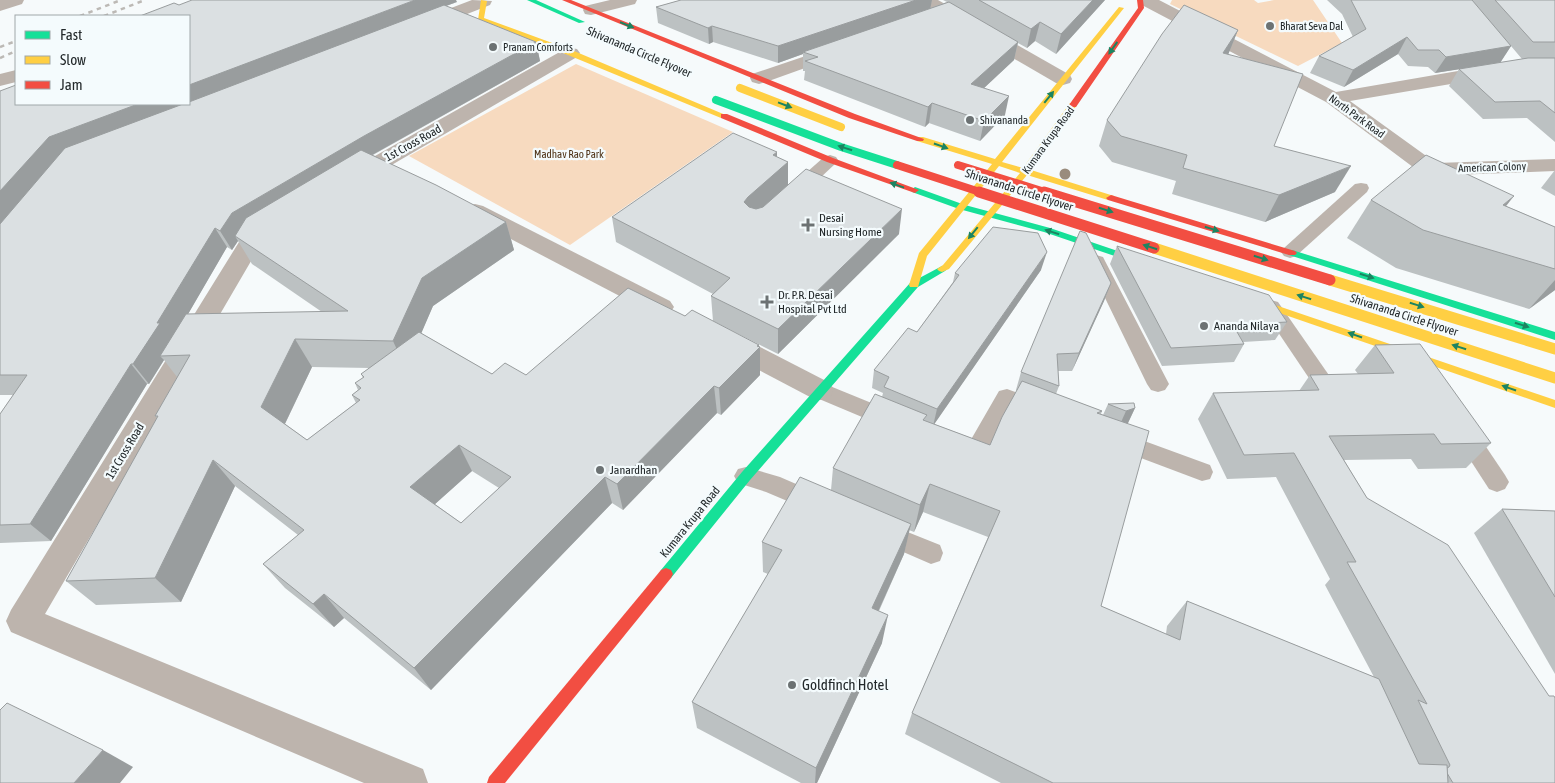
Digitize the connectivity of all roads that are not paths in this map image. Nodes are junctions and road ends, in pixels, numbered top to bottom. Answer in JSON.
{"nodes":[{"id":1,"x":16,"y":0,"type":"edge"},
{"id":2,"x":530,"y":0,"type":"edge"},
{"id":3,"x":565,"y":0,"type":"edge"},
{"id":4,"x":629,"y":0,"type":"edge"},
{"id":5,"x":926,"y":0,"type":"edge"},
{"id":6,"x":486,"y":2,"type":"edge"},
{"id":7,"x":1128,"y":2,"type":"edge"},
{"id":8,"x":1142,"y":3,"type":"edge"},
{"id":9,"x":0,"y":6,"type":"edge"},
{"id":10,"x":591,"y":10,"type":"junction"},
{"id":11,"x":948,"y":12,"type":"junction"},
{"id":12,"x":930,"y":19,"type":"edge"},
{"id":13,"x":594,"y":27,"type":"dead end"},
{"id":14,"x":402,"y":33,"type":"edge"},
{"id":15,"x":855,"y":45,"type":"edge"},
{"id":16,"x":1504,"y":52,"type":"edge"},
{"id":17,"x":571,"y":54,"type":"junction"},
{"id":18,"x":1516,"y":67,"type":"junction"},
{"id":19,"x":1555,"y":67,"type":"edge"},
{"id":20,"x":15,"y":76,"type":"edge"},
{"id":21,"x":759,"y":78,"type":"junction"},
{"id":22,"x":1063,"y":79,"type":"junction"},
{"id":23,"x":0,"y":80,"type":"edge"},
{"id":24,"x":735,"y":86,"type":"dead end"},
{"id":25,"x":712,"y":98,"type":"dead end"},
{"id":26,"x":1334,"y":98,"type":"junction"},
{"id":27,"x":854,"y":132,"type":"dead end"},
{"id":28,"x":830,"y":160,"type":"junction"},
{"id":29,"x":380,"y":161,"type":"junction"},
{"id":30,"x":948,"y":162,"type":"dead end"},
{"id":31,"x":998,"y":163,"type":"junction"},
{"id":32,"x":1555,"y":165,"type":"edge"},
{"id":33,"x":1430,"y":170,"type":"junction"},
{"id":34,"x":1025,"y":172,"type":"junction"},
{"id":35,"x":406,"y":175,"type":"edge"},
{"id":36,"x":1361,"y":188,"type":"dead end"},
{"id":37,"x":329,"y":192,"type":"edge"},
{"id":38,"x":1468,"y":195,"type":"edge"},
{"id":39,"x":786,"y":201,"type":"edge"},
{"id":40,"x":459,"y":202,"type":"edge"},
{"id":41,"x":962,"y":207,"type":"junction"},
{"id":42,"x":295,"y":213,"type":"edge"},
{"id":43,"x":988,"y":215,"type":"junction"},
{"id":44,"x":1087,"y":244,"type":"junction"},
{"id":45,"x":1290,"y":252,"type":"junction"},
{"id":46,"x":1160,"y":269,"type":"edge"},
{"id":47,"x":914,"y":285,"type":"junction"},
{"id":48,"x":1234,"y":294,"type":"edge"},
{"id":49,"x":1271,"y":307,"type":"junction"},
{"id":50,"x":679,"y":317,"type":"edge"},
{"id":51,"x":706,"y":330,"type":"edge"},
{"id":52,"x":1555,"y":336,"type":"edge"},
{"id":53,"x":1555,"y":349,"type":"edge"},
{"id":54,"x":1413,"y":355,"type":"junction"},
{"id":55,"x":1555,"y":378,"type":"edge"},
{"id":56,"x":1158,"y":384,"type":"dead end"},
{"id":57,"x":1434,"y":386,"type":"edge"},
{"id":58,"x":1326,"y":387,"type":"edge"},
{"id":59,"x":820,"y":390,"type":"junction"},
{"id":60,"x":1555,"y":404,"type":"edge"},
{"id":61,"x":1062,"y":418,"type":"edge"},
{"id":62,"x":1455,"y":418,"type":"edge"},
{"id":63,"x":913,"y":429,"type":"edge"},
{"id":64,"x":1100,"y":433,"type":"edge"},
{"id":65,"x":948,"y":444,"type":"edge"},
{"id":66,"x":1202,"y":472,"type":"dead end"},
{"id":67,"x":746,"y":476,"type":"junction"},
{"id":68,"x":1497,"y":482,"type":"dead end"},
{"id":69,"x":834,"y":511,"type":"edge"},
{"id":70,"x":860,"y":522,"type":"edge"},
{"id":71,"x":931,"y":553,"type":"dead end"},
{"id":72,"x":409,"y":783,"type":"edge"},
{"id":73,"x":495,"y":783,"type":"edge"}],
"edges":[{"from":1,"to":9,"type":"street"},
{"from":2,"to":13,"type":"main road","name":"Shivananda Circle Flyover"},
{"from":3,"to":10,"type":"main road"},
{"from":4,"to":10,"type":"street"},
{"from":5,"to":11,"type":"street"},
{"from":6,"to":14,"type":"street"},
{"from":6,"to":17,"type":"main road"},
{"from":7,"to":8,"type":"main road"},
{"from":7,"to":22,"type":"main road","name":"Kumara Krupa Road"},
{"from":8,"to":26,"type":"street","name":"North Park Road"},
{"from":8,"to":34,"type":"main road","name":"Kumara Krupa Road","one_way":true},
{"from":10,"to":21,"type":"main road","one_way":true},
{"from":11,"to":12,"type":"street"},
{"from":11,"to":22,"type":"street"},
{"from":15,"to":21,"type":"street"},
{"from":16,"to":18,"type":"street"},
{"from":17,"to":28,"type":"main road"},
{"from":17,"to":29,"type":"street","name":"1st Cross Road"},
{"from":18,"to":19,"type":"street"},
{"from":18,"to":26,"type":"street"},
{"from":20,"to":23,"type":"street"},
{"from":21,"to":31,"type":"main road","one_way":true},
{"from":31,"to":22,"type":"main road","name":"Kumara Krupa Road","one_way":true},
{"from":24,"to":27,"type":"main road","one_way":true,"bridge":true},
{"from":55,"to":25,"type":"main road","name":"Shivananda Circle Flyover","one_way":true,"bridge":true},
{"from":26,"to":33,"type":"street","name":"North Park Road"},
{"from":28,"to":39,"type":"lane"},
{"from":41,"to":28,"type":"main road","one_way":true},
{"from":29,"to":35,"type":"street"},
{"from":29,"to":37,"type":"street","name":"1st Cross Road"},
{"from":30,"to":53,"type":"main road","name":"Shivananda Circle Flyover","one_way":true,"bridge":true},
{"from":31,"to":34,"type":"main road"},
{"from":31,"to":41,"type":"main road","name":"Kumara Krupa Road"},
{"from":32,"to":33,"type":"street","name":"American Colony"},
{"from":33,"to":38,"type":"street","name":"North Park Road"},
{"from":34,"to":43,"type":"main road","name":"Kumara Krupa Road"},
{"from":34,"to":45,"type":"main road","one_way":true},
{"from":36,"to":45,"type":"lane"},
{"from":40,"to":50,"type":"street"},
{"from":41,"to":43,"type":"main road"},
{"from":41,"to":47,"type":"main road","name":"Kumara Krupa Road"},
{"from":42,"to":72,"type":"street","name":"1st Cross Road"},
{"from":44,"to":43,"type":"main road","one_way":true},
{"from":43,"to":47,"type":"main road","name":"Kumara Krupa Road","one_way":true},
{"from":44,"to":46,"type":"main road"},
{"from":44,"to":56,"type":"lane"},
{"from":45,"to":52,"type":"main road","one_way":true},
{"from":47,"to":59,"type":"main road","name":"Kumara Krupa Road"},
{"from":48,"to":49,"type":"main road"},
{"from":54,"to":49,"type":"main road","one_way":true},
{"from":49,"to":58,"type":"lane"},
{"from":51,"to":59,"type":"street"},
{"from":54,"to":57,"type":"lane"},
{"from":60,"to":54,"type":"main road","one_way":true},
{"from":59,"to":63,"type":"lane"},
{"from":59,"to":67,"type":"main road","name":"Kumara Krupa Road"},
{"from":61,"to":65,"type":"lane"},
{"from":62,"to":68,"type":"lane"},
{"from":64,"to":66,"type":"lane"},
{"from":67,"to":69,"type":"lane"},
{"from":67,"to":73,"type":"main road","name":"Kumara Krupa Road"},
{"from":70,"to":71,"type":"lane"}]}
